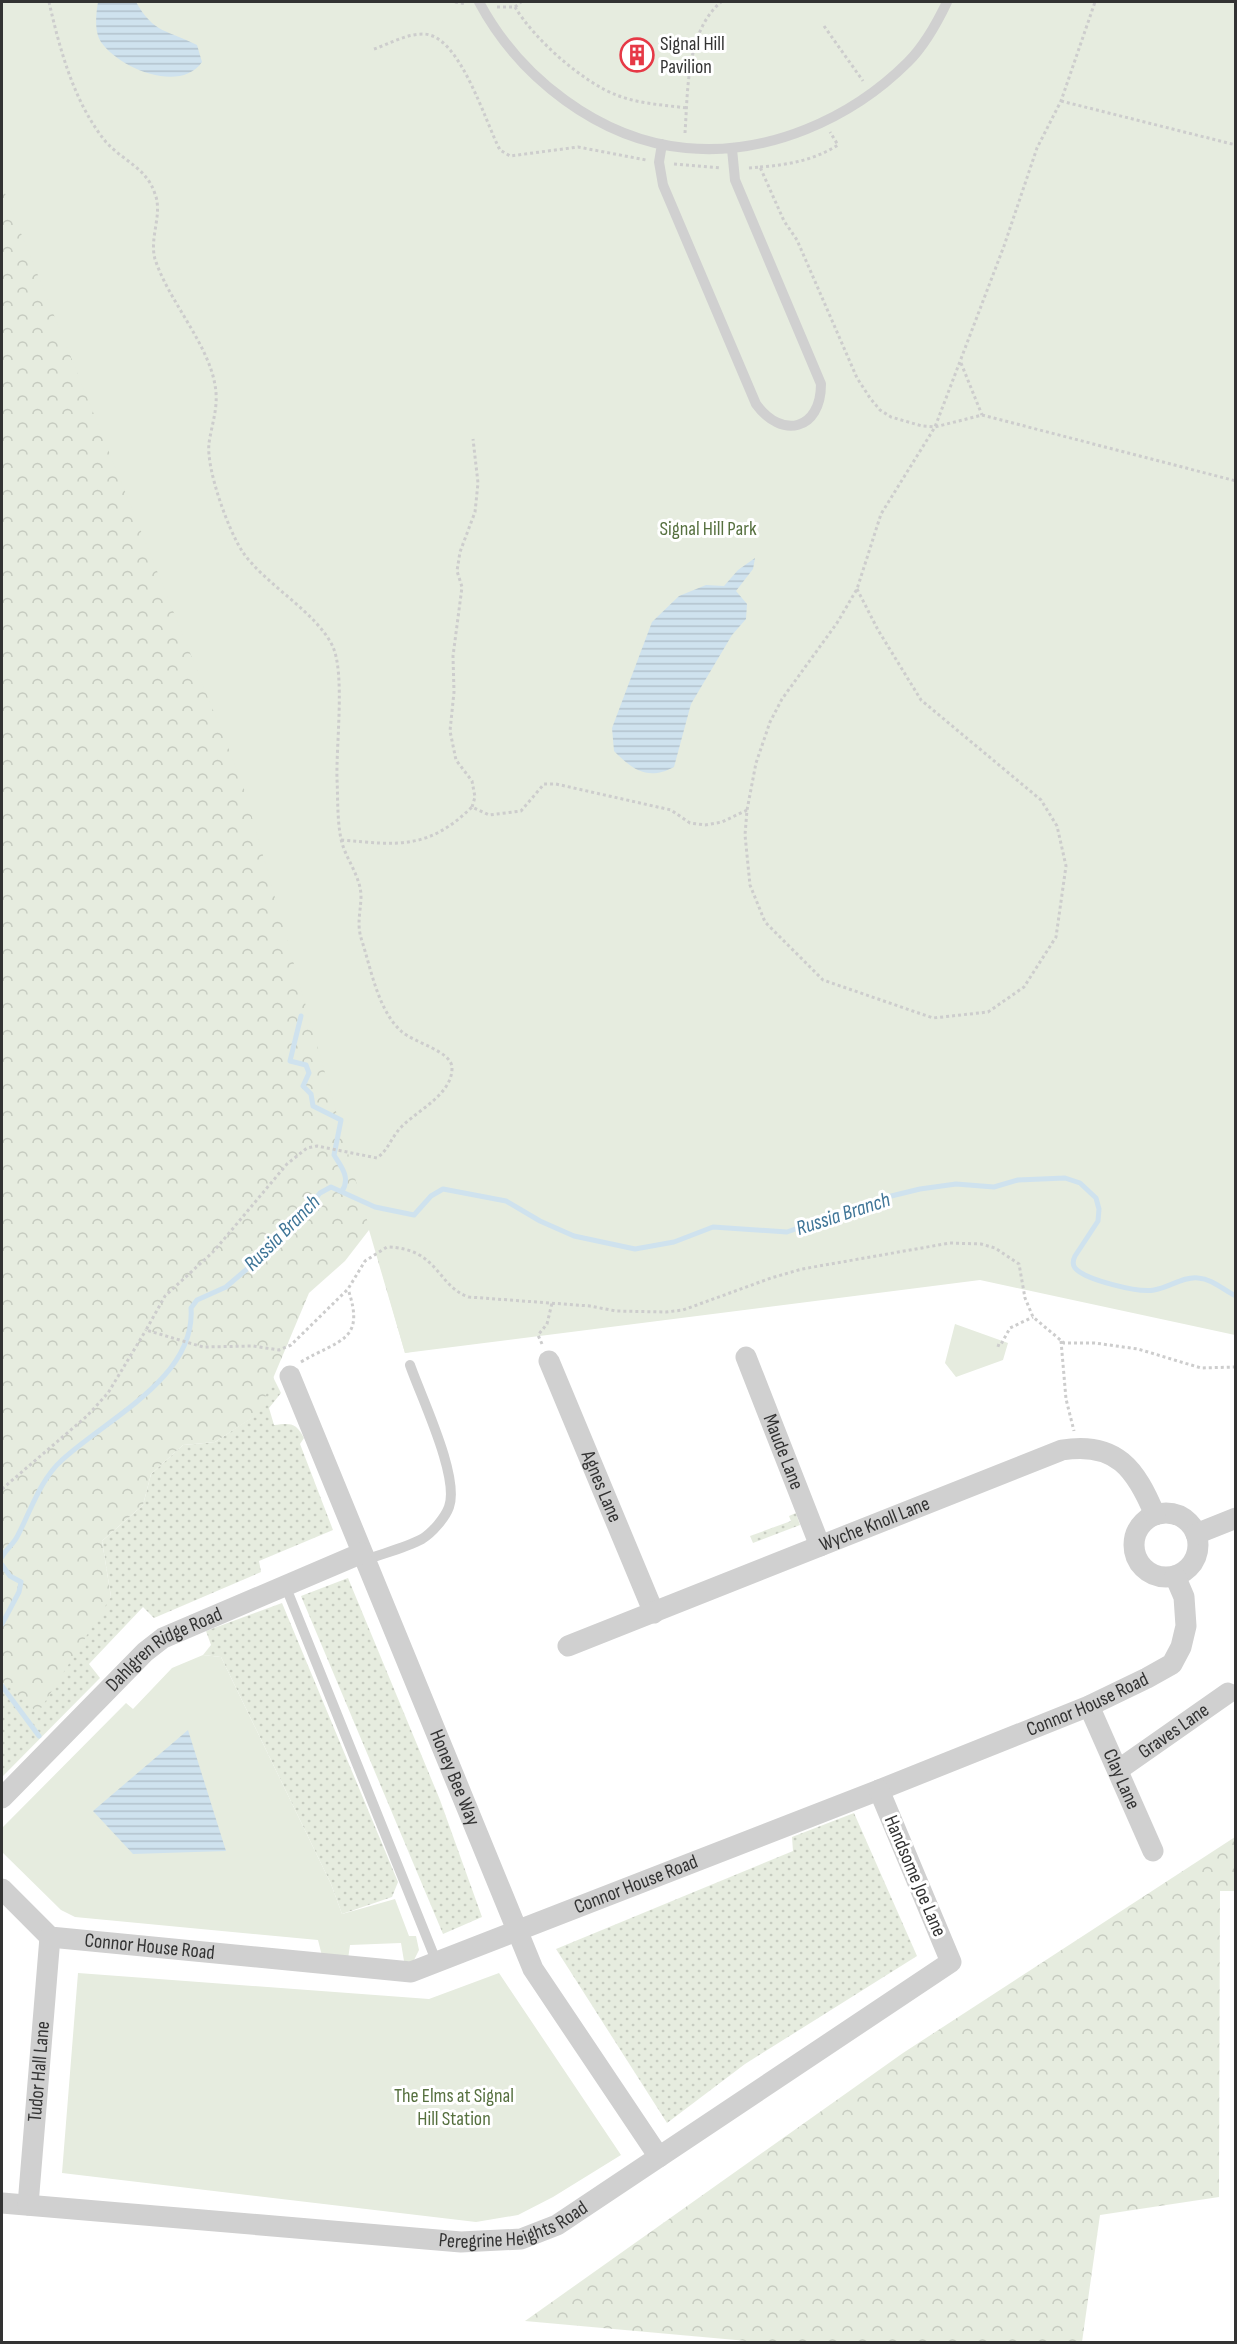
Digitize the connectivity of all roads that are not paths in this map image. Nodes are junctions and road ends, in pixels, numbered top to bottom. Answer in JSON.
{"nodes":[{"id":1,"x":948,"y":2,"type":"edge"},
{"id":2,"x":480,"y":4,"type":"edge"},
{"id":3,"x":662,"y":144,"type":"junction"},
{"id":4,"x":732,"y":148,"type":"junction"},
{"id":5,"x":746,"y":1358,"type":"dead end"},
{"id":6,"x":549,"y":1361,"type":"road end"},
{"id":7,"x":410,"y":1365,"type":"dead end"},
{"id":8,"x":295,"y":1369,"type":"road end"},
{"id":9,"x":1155,"y":1515,"type":"junction"},
{"id":10,"x":1236,"y":1518,"type":"edge"},
{"id":11,"x":1196,"y":1534,"type":"junction"},
{"id":12,"x":820,"y":1546,"type":"junction"},
{"id":13,"x":364,"y":1556,"type":"junction"},
{"id":14,"x":1175,"y":1576,"type":"junction"},
{"id":15,"x":285,"y":1585,"type":"junction"},
{"id":16,"x":654,"y":1612,"type":"junction"},
{"id":17,"x":568,"y":1646,"type":"dead end"},
{"id":18,"x":1228,"y":1693,"type":"dead end"},
{"id":19,"x":1089,"y":1706,"type":"junction"},
{"id":20,"x":1118,"y":1770,"type":"junction"},
{"id":21,"x":879,"y":1790,"type":"junction"},
{"id":22,"x":2,"y":1798,"type":"edge"},
{"id":23,"x":1153,"y":1851,"type":"dead end"},
{"id":24,"x":2,"y":1889,"type":"edge"},
{"id":25,"x":518,"y":1932,"type":"junction"},
{"id":26,"x":51,"y":1937,"type":"junction"},
{"id":27,"x":951,"y":1962,"type":"joint"},
{"id":28,"x":437,"y":1964,"type":"junction"},
{"id":29,"x":659,"y":2157,"type":"junction"},
{"id":30,"x":2,"y":2203,"type":"edge"},
{"id":31,"x":28,"y":2205,"type":"junction"}],
"edges":[{"from":1,"to":4,"type":"lane"},
{"from":2,"to":3,"type":"lane"},
{"from":3,"to":4,"type":"lane"},
{"from":3,"to":4,"type":"lane"},
{"from":5,"to":12,"type":"street","name":"Maude Lane"},
{"from":6,"to":16,"type":"street","name":"Agnes Lane"},
{"from":7,"to":13,"type":"lane"},
{"from":8,"to":13,"type":"street","name":"Honey Bee Way"},
{"from":9,"to":11,"type":"street"},
{"from":9,"to":12,"type":"street","name":"Wyche Knoll Lane"},
{"from":9,"to":14,"type":"street"},
{"from":10,"to":11,"type":"street"},
{"from":11,"to":14,"type":"street"},
{"from":12,"to":16,"type":"street","name":"Wyche Knoll Lane"},
{"from":13,"to":15,"type":"street","name":"Dahlgren Ridge Road"},
{"from":13,"to":25,"type":"street","name":"Honey Bee Way"},
{"from":14,"to":19,"type":"street","name":"Connor House Road"},
{"from":15,"to":22,"type":"street","name":"Dahlgren Ridge Road"},
{"from":15,"to":28,"type":"lane"},
{"from":16,"to":17,"type":"street","name":"Wyche Knoll Lane"},
{"from":18,"to":20,"type":"street","name":"Graves Lane"},
{"from":19,"to":20,"type":"street","name":"Clay Lane"},
{"from":19,"to":21,"type":"street","name":"Connor House Road"},
{"from":20,"to":23,"type":"street","name":"Clay Lane"},
{"from":21,"to":25,"type":"street","name":"Connor House Road"},
{"from":21,"to":27,"type":"street","name":"Handsome Joe Lane"},
{"from":24,"to":26,"type":"street"},
{"from":25,"to":28,"type":"street","name":"Connor House Road"},
{"from":25,"to":29,"type":"street","name":"Honey Bee Way"},
{"from":26,"to":28,"type":"street","name":"Connor House Road"},
{"from":26,"to":31,"type":"street","name":"Tudor Hall Lane"},
{"from":27,"to":29,"type":"street","name":"Peregrine Heights Road"},
{"from":29,"to":31,"type":"street","name":"Peregrine Heights Road"},
{"from":30,"to":31,"type":"street","name":"Peregrine Heights Road"}]}
